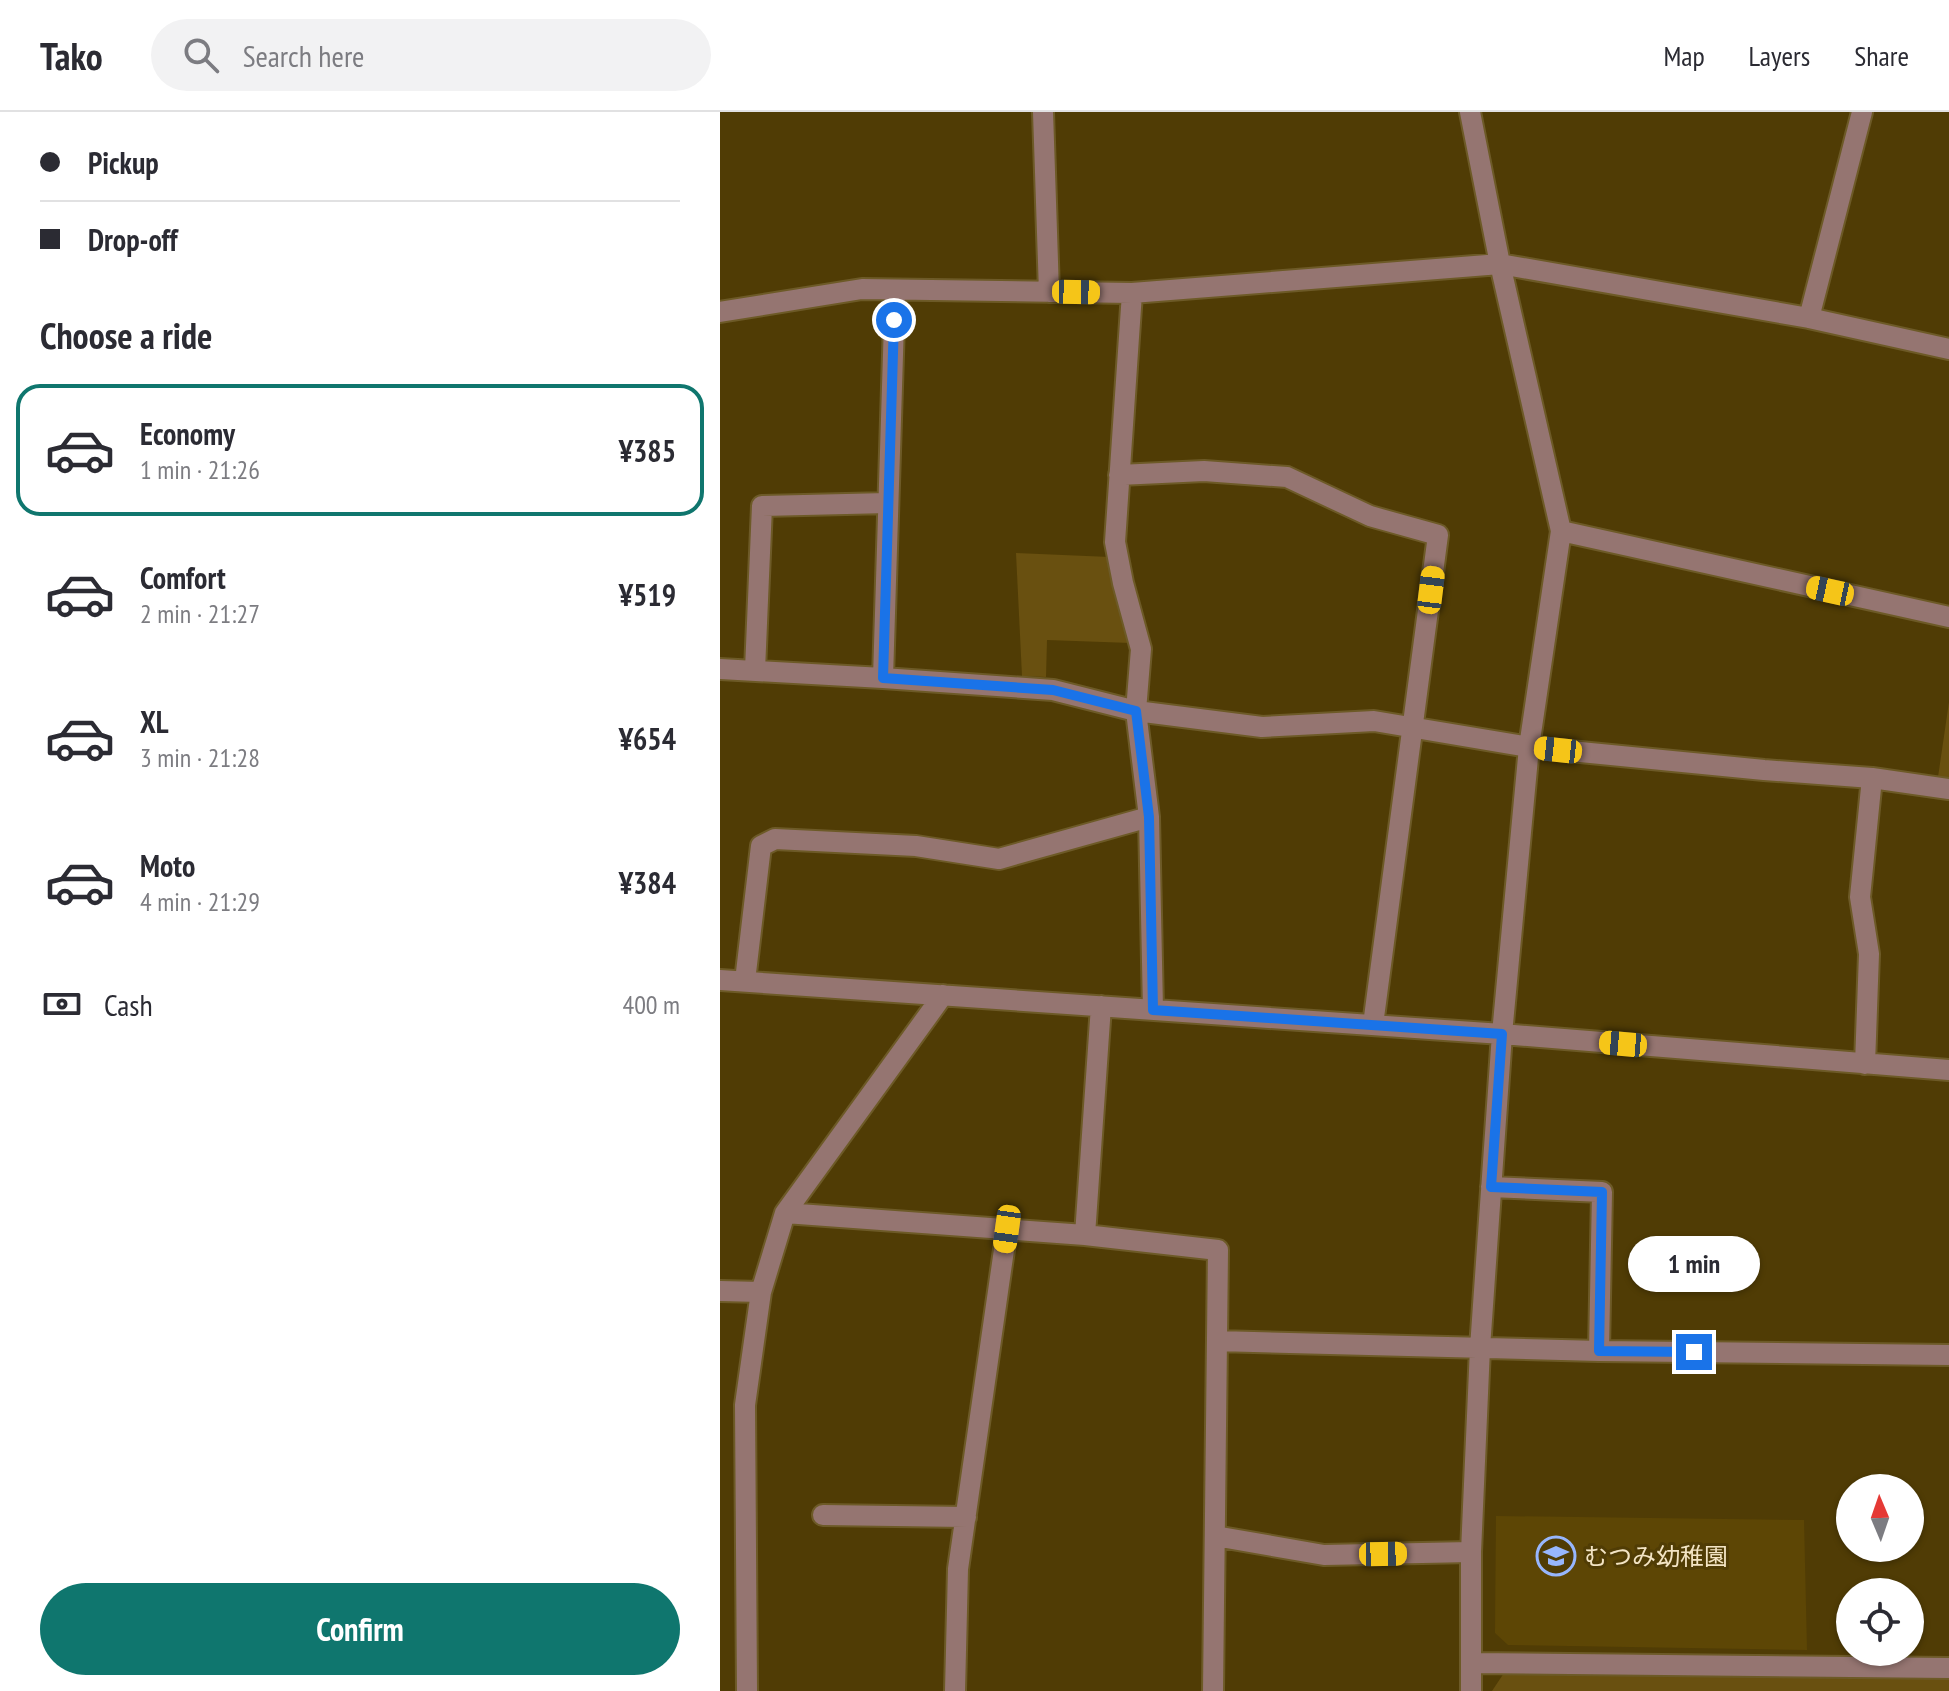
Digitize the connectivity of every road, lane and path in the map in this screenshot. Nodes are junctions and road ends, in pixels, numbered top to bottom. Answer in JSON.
{"nodes":[{"id":1,"x":1043,"y":112,"type":"edge"},
{"id":2,"x":1470,"y":112,"type":"edge"},
{"id":3,"x":1862,"y":112,"type":"edge"},
{"id":4,"x":1500,"y":264,"type":"junction"},
{"id":5,"x":895,"y":290,"type":"junction"},
{"id":6,"x":1049,"y":292,"type":"junction"},
{"id":7,"x":1132,"y":293,"type":"junction"},
{"id":8,"x":720,"y":312,"type":"edge"},
{"id":9,"x":1809,"y":318,"type":"junction"},
{"id":10,"x":1949,"y":349,"type":"edge"},
{"id":11,"x":1119,"y":475,"type":"junction"},
{"id":12,"x":888,"y":503,"type":"junction"},
{"id":13,"x":1561,"y":531,"type":"junction"},
{"id":14,"x":1949,"y":617,"type":"edge"},
{"id":15,"x":720,"y":669,"type":"edge"},
{"id":16,"x":755,"y":670,"type":"junction"},
{"id":17,"x":883,"y":678,"type":"junction"},
{"id":18,"x":1136,"y":711,"type":"junction"},
{"id":19,"x":1413,"y":727,"type":"junction"},
{"id":20,"x":1529,"y":747,"type":"junction"},
{"id":21,"x":1872,"y":778,"type":"junction"},
{"id":22,"x":1949,"y":789,"type":"edge"},
{"id":23,"x":1149,"y":817,"type":"junction"},
{"id":24,"x":720,"y":980,"type":"edge"},
{"id":25,"x":745,"y":981,"type":"junction"},
{"id":26,"x":943,"y":995,"type":"junction"},
{"id":27,"x":1101,"y":1006,"type":"junction"},
{"id":28,"x":1153,"y":1010,"type":"junction"},
{"id":29,"x":1373,"y":1025,"type":"junction"},
{"id":30,"x":1502,"y":1034,"type":"junction"},
{"id":31,"x":1865,"y":1064,"type":"junction"},
{"id":32,"x":1949,"y":1070,"type":"edge"},
{"id":33,"x":1491,"y":1187,"type":"junction"},
{"id":34,"x":785,"y":1213,"type":"junction"},
{"id":35,"x":1007,"y":1229,"type":"junction"},
{"id":36,"x":1085,"y":1235,"type":"junction"},
{"id":37,"x":720,"y":1291,"type":"edge"},
{"id":38,"x":761,"y":1292,"type":"junction"},
{"id":39,"x":1217,"y":1341,"type":"junction"},
{"id":40,"x":1480,"y":1348,"type":"junction"},
{"id":41,"x":1599,"y":1351,"type":"junction"},
{"id":42,"x":1949,"y":1355,"type":"edge"},
{"id":43,"x":823,"y":1515,"type":"dead end"},
{"id":44,"x":966,"y":1517,"type":"junction"},
{"id":45,"x":1215,"y":1536,"type":"junction"},
{"id":46,"x":1471,"y":1552,"type":"junction"},
{"id":47,"x":1472,"y":1663,"type":"junction"},
{"id":48,"x":1949,"y":1668,"type":"edge"},
{"id":49,"x":747,"y":1691,"type":"edge"},
{"id":50,"x":955,"y":1691,"type":"edge"},
{"id":51,"x":1213,"y":1691,"type":"edge"},
{"id":52,"x":1471,"y":1691,"type":"edge"}],
"edges":[{"from":1,"to":6,"type":"street"},
{"from":2,"to":4,"type":"street"},
{"from":3,"to":9,"type":"street"},
{"from":4,"to":7,"type":"street"},
{"from":4,"to":9,"type":"street"},
{"from":4,"to":13,"type":"street"},
{"from":5,"to":6,"type":"street"},
{"from":5,"to":8,"type":"street"},
{"from":5,"to":12,"type":"street"},
{"from":6,"to":7,"type":"street"},
{"from":7,"to":11,"type":"street"},
{"from":9,"to":10,"type":"street"},
{"from":11,"to":18,"type":"street"},
{"from":11,"to":19,"type":"street"},
{"from":12,"to":16,"type":"street"},
{"from":12,"to":17,"type":"street"},
{"from":13,"to":14,"type":"street"},
{"from":13,"to":20,"type":"street"},
{"from":15,"to":16,"type":"street"},
{"from":16,"to":17,"type":"street"},
{"from":17,"to":18,"type":"street"},
{"from":18,"to":19,"type":"street"},
{"from":18,"to":23,"type":"street"},
{"from":19,"to":20,"type":"street"},
{"from":19,"to":29,"type":"street"},
{"from":20,"to":21,"type":"street"},
{"from":20,"to":30,"type":"street"},
{"from":21,"to":22,"type":"street"},
{"from":21,"to":31,"type":"street"},
{"from":23,"to":25,"type":"street"},
{"from":23,"to":28,"type":"street"},
{"from":24,"to":25,"type":"street"},
{"from":25,"to":26,"type":"street"},
{"from":26,"to":27,"type":"street"},
{"from":26,"to":34,"type":"street"},
{"from":27,"to":28,"type":"street"},
{"from":27,"to":36,"type":"street"},
{"from":28,"to":29,"type":"street"},
{"from":29,"to":30,"type":"street"},
{"from":30,"to":31,"type":"street"},
{"from":30,"to":33,"type":"street"},
{"from":31,"to":32,"type":"street"},
{"from":33,"to":40,"type":"street"},
{"from":33,"to":41,"type":"street"},
{"from":34,"to":35,"type":"street"},
{"from":34,"to":38,"type":"street"},
{"from":35,"to":36,"type":"street"},
{"from":35,"to":44,"type":"street"},
{"from":36,"to":39,"type":"street"},
{"from":37,"to":38,"type":"street"},
{"from":38,"to":49,"type":"street"},
{"from":39,"to":40,"type":"street"},
{"from":39,"to":45,"type":"street"},
{"from":40,"to":41,"type":"street"},
{"from":40,"to":46,"type":"street"},
{"from":41,"to":42,"type":"street"},
{"from":43,"to":44,"type":"street"},
{"from":44,"to":50,"type":"street"},
{"from":45,"to":46,"type":"street"},
{"from":45,"to":51,"type":"street"},
{"from":46,"to":47,"type":"street"},
{"from":47,"to":48,"type":"street"},
{"from":47,"to":52,"type":"street"}]}
